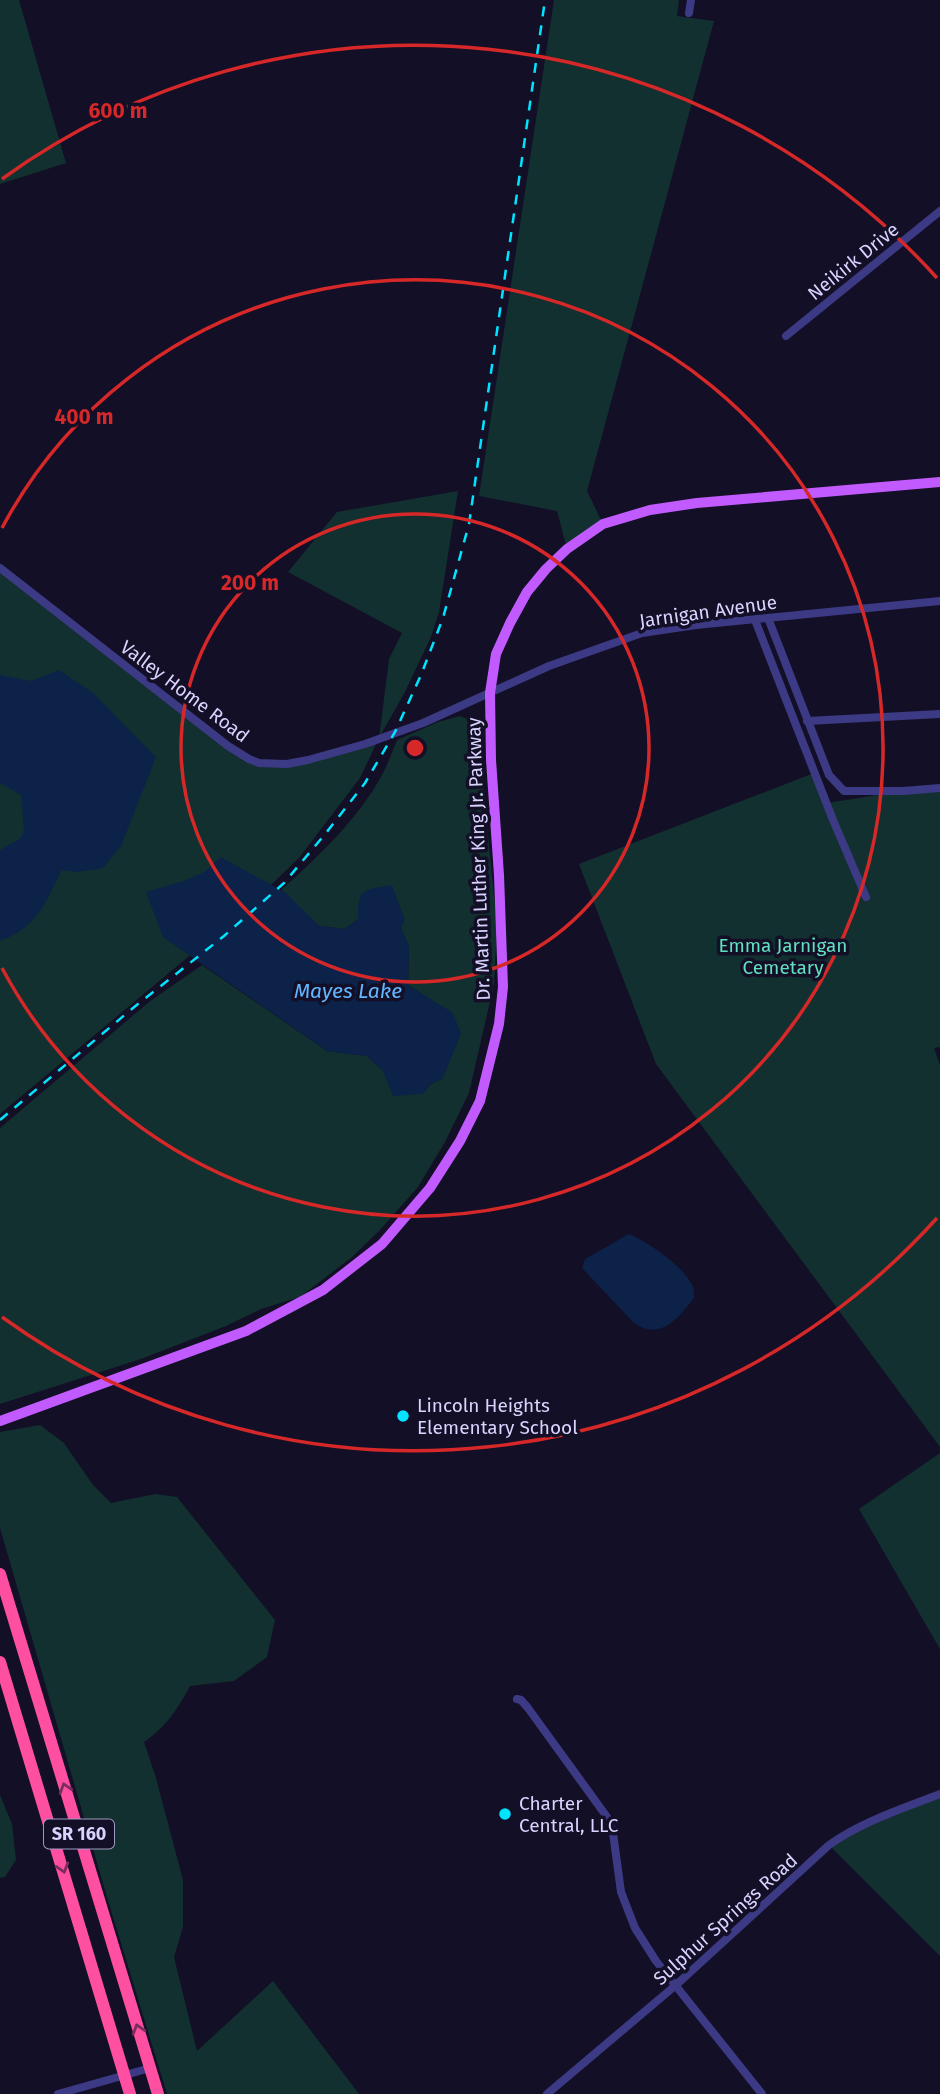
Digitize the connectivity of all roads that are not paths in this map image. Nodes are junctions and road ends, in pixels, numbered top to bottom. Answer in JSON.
{"nodes":[{"id":1,"x":691,"y":0,"type":"edge"},
{"id":2,"x":689,"y":13,"type":"dead end"},
{"id":3,"x":940,"y":211,"type":"edge"},
{"id":4,"x":786,"y":336,"type":"dead end"},
{"id":5,"x":940,"y":482,"type":"edge"},
{"id":6,"x":0,"y":568,"type":"edge"},
{"id":7,"x":940,"y":601,"type":"edge"},
{"id":8,"x":768,"y":618,"type":"junction"},
{"id":9,"x":754,"y":620,"type":"junction"},
{"id":10,"x":490,"y":693,"type":"junction"},
{"id":11,"x":940,"y":714,"type":"edge"},
{"id":12,"x":807,"y":721,"type":"junction"},
{"id":13,"x":940,"y":788,"type":"edge"},
{"id":14,"x":866,"y":897,"type":"dead end"},
{"id":15,"x":0,"y":1421,"type":"edge"},
{"id":16,"x":0,"y":1574,"type":"edge"},
{"id":17,"x":0,"y":1662,"type":"edge"},
{"id":18,"x":517,"y":1699,"type":"dead end"},
{"id":19,"x":940,"y":1794,"type":"edge"},
{"id":20,"x":676,"y":1986,"type":"junction"},
{"id":21,"x":150,"y":2068,"type":"junction"},
{"id":22,"x":124,"y":2074,"type":"junction"},
{"id":23,"x":58,"y":2094,"type":"edge"},
{"id":24,"x":130,"y":2094,"type":"edge"},
{"id":25,"x":158,"y":2094,"type":"edge"},
{"id":26,"x":547,"y":2094,"type":"edge"},
{"id":27,"x":762,"y":2094,"type":"edge"}],
"edges":[{"from":1,"to":2,"type":"street"},
{"from":3,"to":4,"type":"street","name":"Neikirk Drive"},
{"from":5,"to":10,"type":"main road","name":"Dr. Martin Luther King Jr. Parkway"},
{"from":6,"to":10,"type":"street","name":"Valley Home Road"},
{"from":7,"to":8,"type":"street","name":"Jarnigan Avenue"},
{"from":8,"to":9,"type":"street","name":"Jarnigan Avenue"},
{"from":8,"to":12,"type":"street"},
{"from":9,"to":10,"type":"street","name":"Jarnigan Avenue"},
{"from":9,"to":14,"type":"street"},
{"from":10,"to":15,"type":"main road","name":"Dr. Martin Luther King Jr. Parkway"},
{"from":11,"to":12,"type":"street"},
{"from":12,"to":13,"type":"street"},
{"from":21,"to":16,"type":"highway","number":"SR 160","one_way":true},
{"from":17,"to":22,"type":"highway","number":"SR 160","one_way":true},
{"from":18,"to":20,"type":"street"},
{"from":19,"to":20,"type":"street","name":"Sulphur Springs Road"},
{"from":20,"to":26,"type":"street","name":"Sulphur Springs Road"},
{"from":20,"to":27,"type":"street"},
{"from":21,"to":22,"type":"street"},
{"from":21,"to":25,"type":"highway","number":"SR 160"},
{"from":22,"to":23,"type":"street"},
{"from":22,"to":24,"type":"highway","number":"SR 160"}]}
